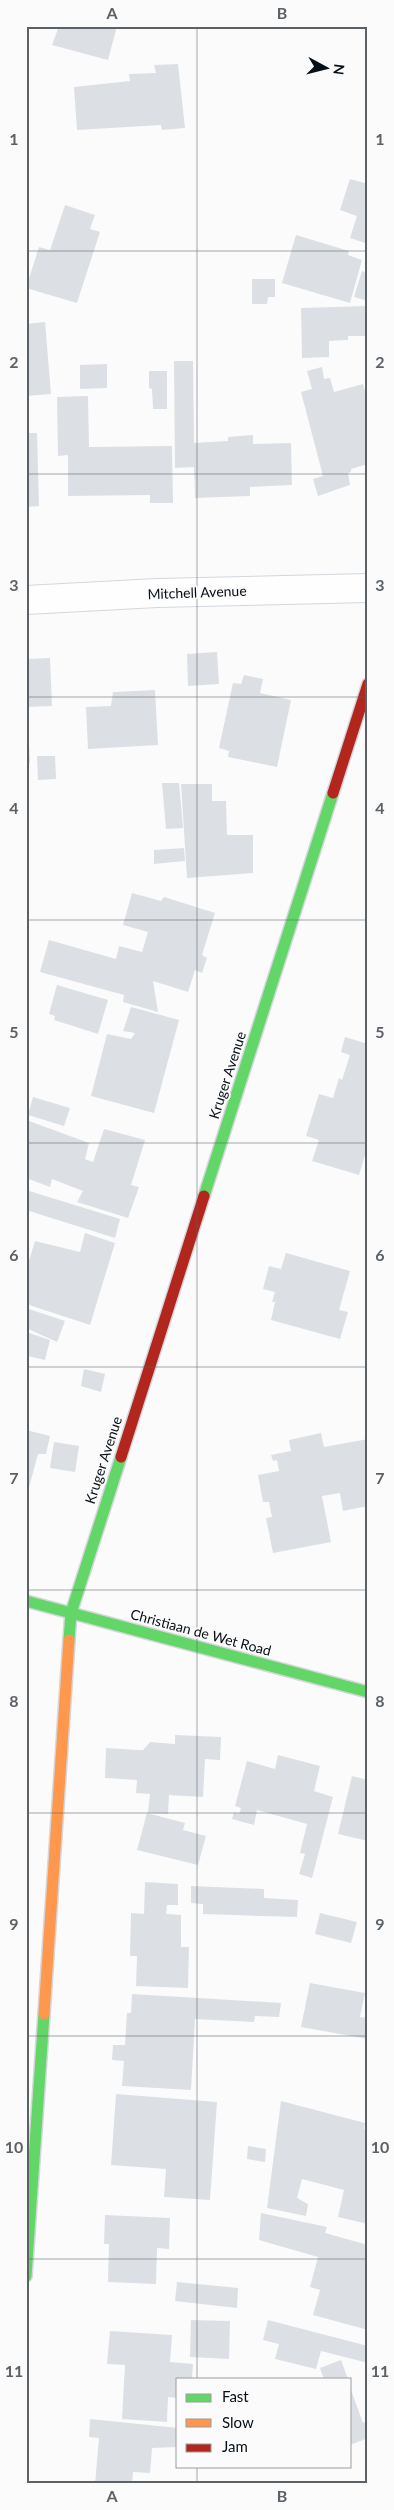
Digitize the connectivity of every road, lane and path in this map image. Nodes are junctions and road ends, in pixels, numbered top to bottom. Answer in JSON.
{"nodes":[{"id":1,"x":368,"y":588,"type":"edge"},
{"id":2,"x":26,"y":600,"type":"edge"},
{"id":3,"x":368,"y":684,"type":"edge"},
{"id":4,"x":26,"y":1601,"type":"edge"},
{"id":5,"x":70,"y":1613,"type":"junction"},
{"id":6,"x":368,"y":1692,"type":"edge"},
{"id":7,"x":26,"y":2276,"type":"edge"}],
"edges":[{"from":1,"to":2,"type":"street","name":"Mitchell Avenue"},
{"from":3,"to":5,"type":"street","name":"Kruger Avenue"},
{"from":4,"to":5,"type":"street","name":"Christiaan de Wet Road"},
{"from":5,"to":6,"type":"street","name":"Christiaan de Wet Road"},
{"from":5,"to":7,"type":"street","name":"Kruger Avenue"}]}
